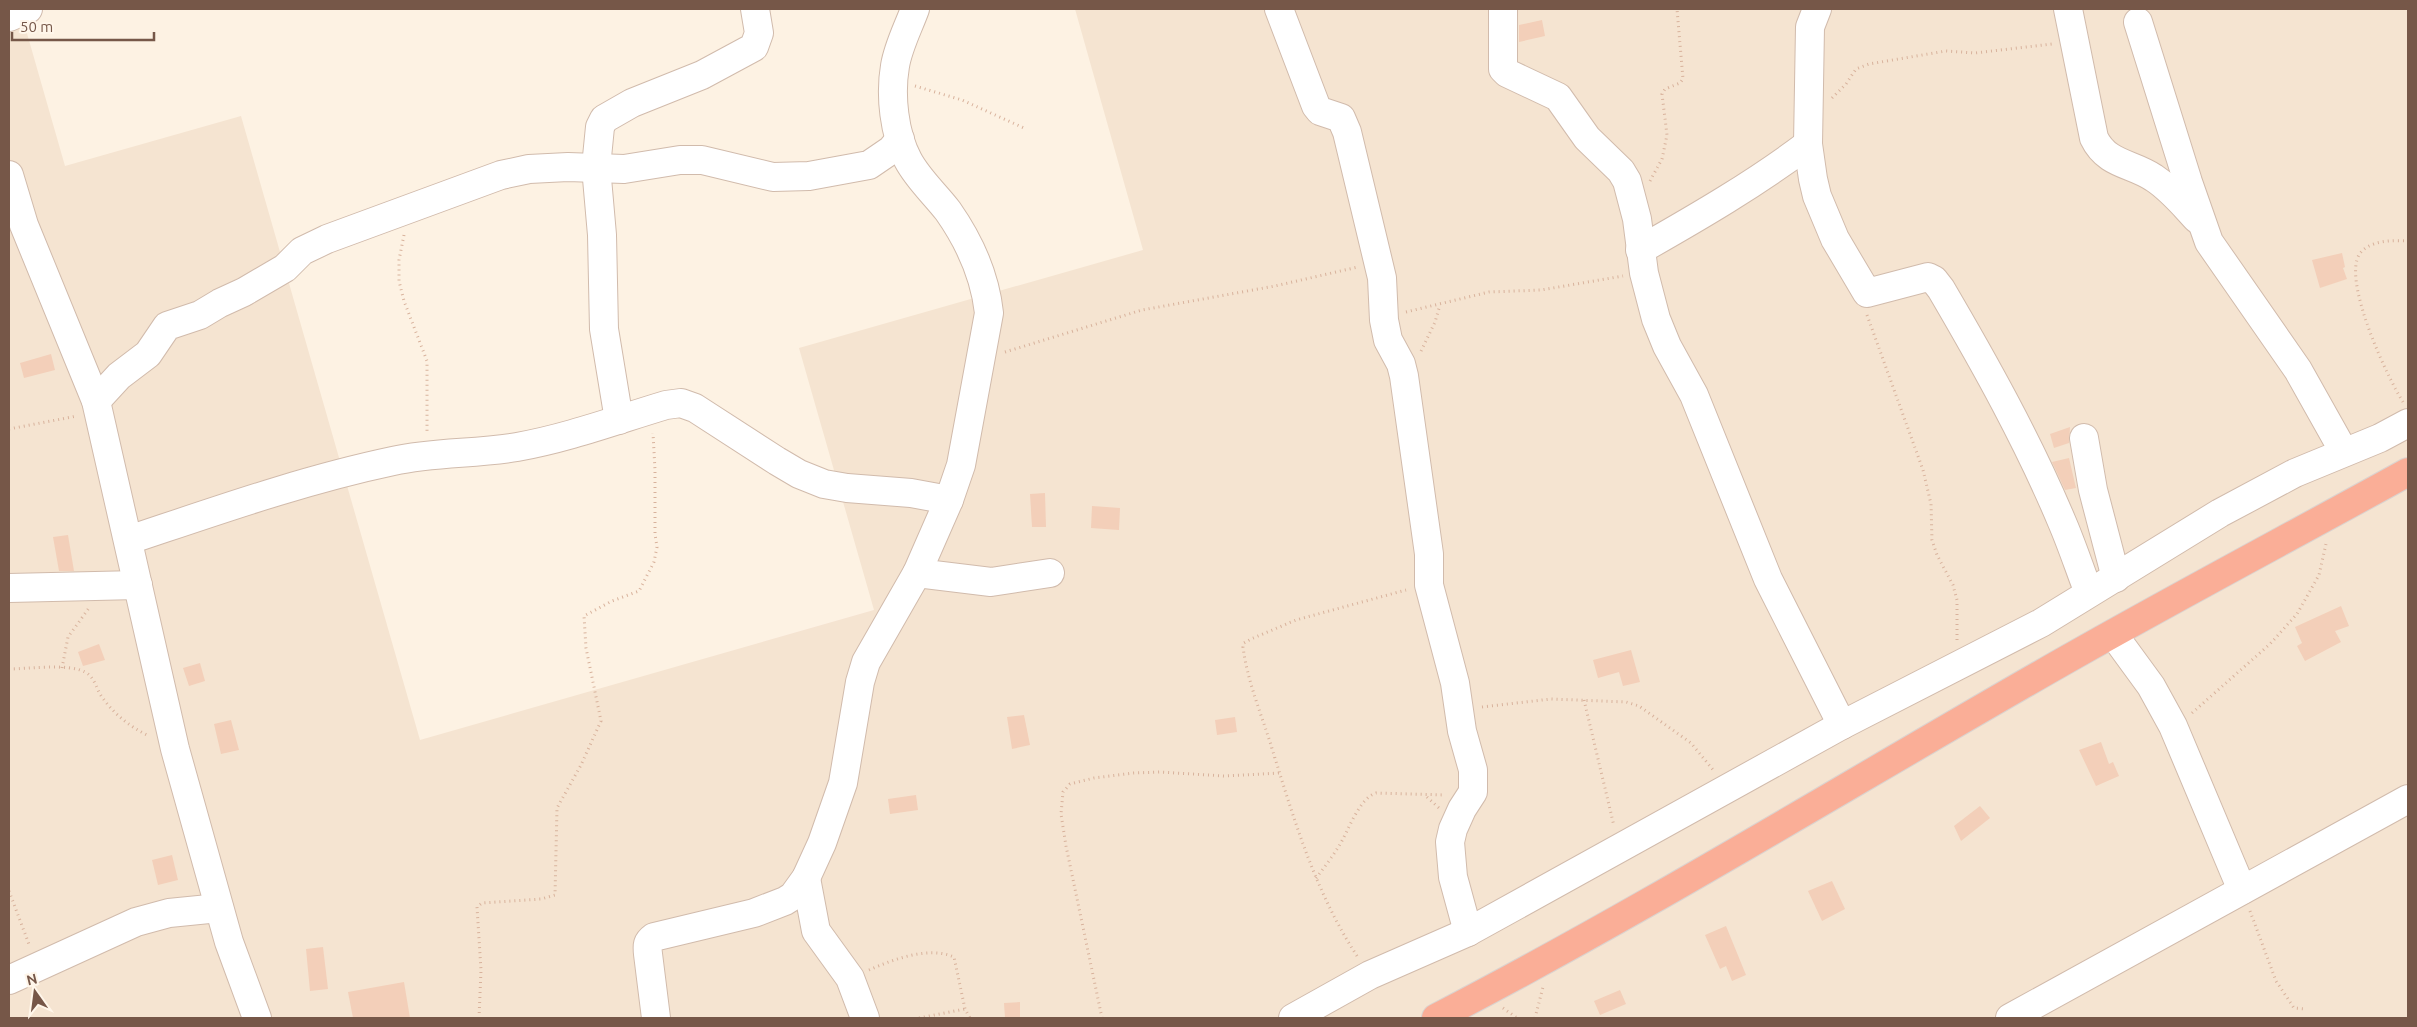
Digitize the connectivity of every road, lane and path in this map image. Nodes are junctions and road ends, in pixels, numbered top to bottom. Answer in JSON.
{"nodes":[{"id":1,"x":28,"y":9,"type":"edge"},
{"id":2,"x":755,"y":9,"type":"edge"},
{"id":3,"x":915,"y":9,"type":"edge"},
{"id":4,"x":1279,"y":9,"type":"edge"},
{"id":5,"x":1503,"y":9,"type":"edge"},
{"id":6,"x":1677,"y":9,"type":"edge"},
{"id":7,"x":1816,"y":9,"type":"edge"},
{"id":8,"x":2068,"y":9,"type":"edge"},
{"id":9,"x":9,"y":17,"type":"edge"},
{"id":10,"x":2138,"y":22,"type":"dead end"},
{"id":11,"x":2075,"y":38,"type":"junction"},
{"id":12,"x":894,"y":80,"type":"junction"},
{"id":13,"x":1024,"y":128,"type":"dead end"},
{"id":14,"x":1809,"y":133,"type":"junction"},
{"id":15,"x":900,"y":139,"type":"junction"},
{"id":16,"x":596,"y":167,"type":"junction"},
{"id":17,"x":9,"y":175,"type":"edge"},
{"id":18,"x":418,"y":204,"type":"junction"},
{"id":19,"x":1634,"y":204,"type":"junction"},
{"id":20,"x":2203,"y":225,"type":"junction"},
{"id":21,"x":2408,"y":241,"type":"edge"},
{"id":22,"x":1378,"y":262,"type":"junction"},
{"id":23,"x":1642,"y":262,"type":"junction"},
{"id":24,"x":1860,"y":282,"type":"junction"},
{"id":25,"x":1440,"y":305,"type":"junction"},
{"id":26,"x":1384,"y":320,"type":"junction"},
{"id":27,"x":982,"y":359,"type":"junction"},
{"id":28,"x":1404,"y":376,"type":"junction"},
{"id":29,"x":97,"y":406,"type":"junction"},
{"id":30,"x":651,"y":410,"type":"junction"},
{"id":31,"x":2406,"y":414,"type":"edge"},
{"id":32,"x":619,"y":420,"type":"junction"},
{"id":33,"x":9,"y":429,"type":"edge"},
{"id":34,"x":2084,"y":438,"type":"dead end"},
{"id":35,"x":2344,"y":452,"type":"junction"},
{"id":36,"x":420,"y":455,"type":"junction"},
{"id":37,"x":2408,"y":472,"type":"edge"},
{"id":38,"x":949,"y":500,"type":"junction"},
{"id":39,"x":2333,"y":514,"type":"junction"},
{"id":40,"x":129,"y":540,"type":"junction"},
{"id":41,"x":917,"y":573,"type":"junction"},
{"id":42,"x":1050,"y":573,"type":"dead end"},
{"id":43,"x":2116,"y":578,"type":"junction"},
{"id":44,"x":138,"y":585,"type":"junction"},
{"id":45,"x":1429,"y":585,"type":"junction"},
{"id":46,"x":100,"y":586,"type":"junction"},
{"id":47,"x":9,"y":588,"type":"edge"},
{"id":48,"x":2088,"y":593,"type":"junction"},
{"id":49,"x":2113,"y":634,"type":"junction"},
{"id":50,"x":1960,"y":665,"type":"junction"},
{"id":51,"x":62,"y":668,"type":"junction"},
{"id":52,"x":9,"y":669,"type":"edge"},
{"id":53,"x":1584,"y":700,"type":"junction"},
{"id":54,"x":1459,"y":706,"type":"junction"},
{"id":55,"x":1842,"y":725,"type":"junction"},
{"id":56,"x":2173,"y":726,"type":"junction"},
{"id":57,"x":175,"y":749,"type":"junction"},
{"id":58,"x":1280,"y":773,"type":"junction"},
{"id":59,"x":1737,"y":783,"type":"junction"},
{"id":60,"x":1473,"y":792,"type":"junction"},
{"id":61,"x":2408,"y":799,"type":"edge"},
{"id":62,"x":1619,"y":847,"type":"junction"},
{"id":63,"x":806,"y":878,"type":"junction"},
{"id":64,"x":1316,"y":878,"type":"junction"},
{"id":65,"x":2242,"y":890,"type":"junction"},
{"id":66,"x":9,"y":891,"type":"edge"},
{"id":67,"x":219,"y":908,"type":"junction"},
{"id":68,"x":1468,"y":932,"type":"junction"},
{"id":69,"x":37,"y":967,"type":"junction"},
{"id":70,"x":1370,"y":975,"type":"junction"},
{"id":71,"x":850,"y":978,"type":"junction"},
{"id":72,"x":9,"y":980,"type":"edge"},
{"id":73,"x":965,"y":1009,"type":"junction"},
{"id":74,"x":2306,"y":1009,"type":"dead end"},
{"id":75,"x":257,"y":1018,"type":"edge"},
{"id":76,"x":479,"y":1018,"type":"edge"},
{"id":77,"x":656,"y":1018,"type":"edge"},
{"id":78,"x":865,"y":1018,"type":"edge"},
{"id":79,"x":919,"y":1018,"type":"edge"},
{"id":80,"x":970,"y":1018,"type":"edge"},
{"id":81,"x":1102,"y":1018,"type":"edge"},
{"id":82,"x":1292,"y":1018,"type":"edge"},
{"id":83,"x":1436,"y":1018,"type":"edge"},
{"id":84,"x":2010,"y":1018,"type":"edge"}],
"edges":[{"from":1,"to":9,"type":"street"},
{"from":2,"to":16,"type":"street"},
{"from":3,"to":12,"type":"street"},
{"from":4,"to":22,"type":"street"},
{"from":5,"to":19,"type":"street"},
{"from":6,"to":19,"type":"path"},
{"from":7,"to":14,"type":"street"},
{"from":8,"to":11,"type":"street"},
{"from":10,"to":20,"type":"street"},
{"from":11,"to":14,"type":"path"},
{"from":11,"to":20,"type":"street"},
{"from":12,"to":13,"type":"path"},
{"from":12,"to":15,"type":"street"},
{"from":14,"to":23,"type":"street"},
{"from":14,"to":24,"type":"street"},
{"from":15,"to":16,"type":"street"},
{"from":15,"to":27,"type":"street"},
{"from":16,"to":18,"type":"street"},
{"from":16,"to":32,"type":"street"},
{"from":17,"to":29,"type":"street"},
{"from":18,"to":29,"type":"street"},
{"from":18,"to":36,"type":"path"},
{"from":19,"to":23,"type":"street"},
{"from":20,"to":35,"type":"street"},
{"from":21,"to":31,"type":"path"},
{"from":22,"to":26,"type":"street"},
{"from":22,"to":27,"type":"path"},
{"from":23,"to":25,"type":"path"},
{"from":23,"to":55,"type":"street"},
{"from":24,"to":48,"type":"street"},
{"from":24,"to":50,"type":"path"},
{"from":25,"to":26,"type":"path"},
{"from":25,"to":28,"type":"path"},
{"from":26,"to":28,"type":"street"},
{"from":27,"to":38,"type":"street"},
{"from":28,"to":45,"type":"street"},
{"from":29,"to":33,"type":"path"},
{"from":29,"to":40,"type":"street"},
{"from":30,"to":32,"type":"street"},
{"from":30,"to":38,"type":"street"},
{"from":30,"to":76,"type":"path"},
{"from":31,"to":35,"type":"street"},
{"from":32,"to":36,"type":"street"},
{"from":34,"to":43,"type":"street"},
{"from":35,"to":43,"type":"street"},
{"from":36,"to":40,"type":"street"},
{"from":37,"to":39,"type":"highway"},
{"from":38,"to":41,"type":"street"},
{"from":39,"to":49,"type":"highway"},
{"from":39,"to":56,"type":"path"},
{"from":40,"to":44,"type":"street"},
{"from":41,"to":42,"type":"street"},
{"from":41,"to":63,"type":"street"},
{"from":43,"to":48,"type":"street"},
{"from":44,"to":46,"type":"street"},
{"from":44,"to":57,"type":"street"},
{"from":45,"to":54,"type":"street"},
{"from":45,"to":58,"type":"path"},
{"from":46,"to":47,"type":"street"},
{"from":46,"to":51,"type":"path"},
{"from":48,"to":50,"type":"street"},
{"from":49,"to":56,"type":"street"},
{"from":49,"to":83,"type":"highway"},
{"from":50,"to":55,"type":"street"},
{"from":51,"to":52,"type":"path"},
{"from":51,"to":57,"type":"path"},
{"from":53,"to":54,"type":"path"},
{"from":53,"to":59,"type":"path"},
{"from":53,"to":62,"type":"path"},
{"from":54,"to":60,"type":"street"},
{"from":55,"to":59,"type":"street"},
{"from":56,"to":65,"type":"street"},
{"from":57,"to":67,"type":"street"},
{"from":58,"to":64,"type":"path"},
{"from":58,"to":81,"type":"path"},
{"from":59,"to":62,"type":"street"},
{"from":60,"to":64,"type":"path"},
{"from":60,"to":68,"type":"street"},
{"from":61,"to":65,"type":"street"},
{"from":62,"to":68,"type":"street"},
{"from":63,"to":71,"type":"street"},
{"from":63,"to":77,"type":"street"},
{"from":64,"to":70,"type":"path"},
{"from":65,"to":74,"type":"path"},
{"from":65,"to":84,"type":"street"},
{"from":66,"to":69,"type":"path"},
{"from":67,"to":69,"type":"street"},
{"from":67,"to":75,"type":"street"},
{"from":68,"to":70,"type":"street"},
{"from":69,"to":72,"type":"street"},
{"from":70,"to":82,"type":"street"},
{"from":71,"to":73,"type":"path"},
{"from":71,"to":78,"type":"street"},
{"from":73,"to":79,"type":"path"},
{"from":73,"to":80,"type":"path"}]}
